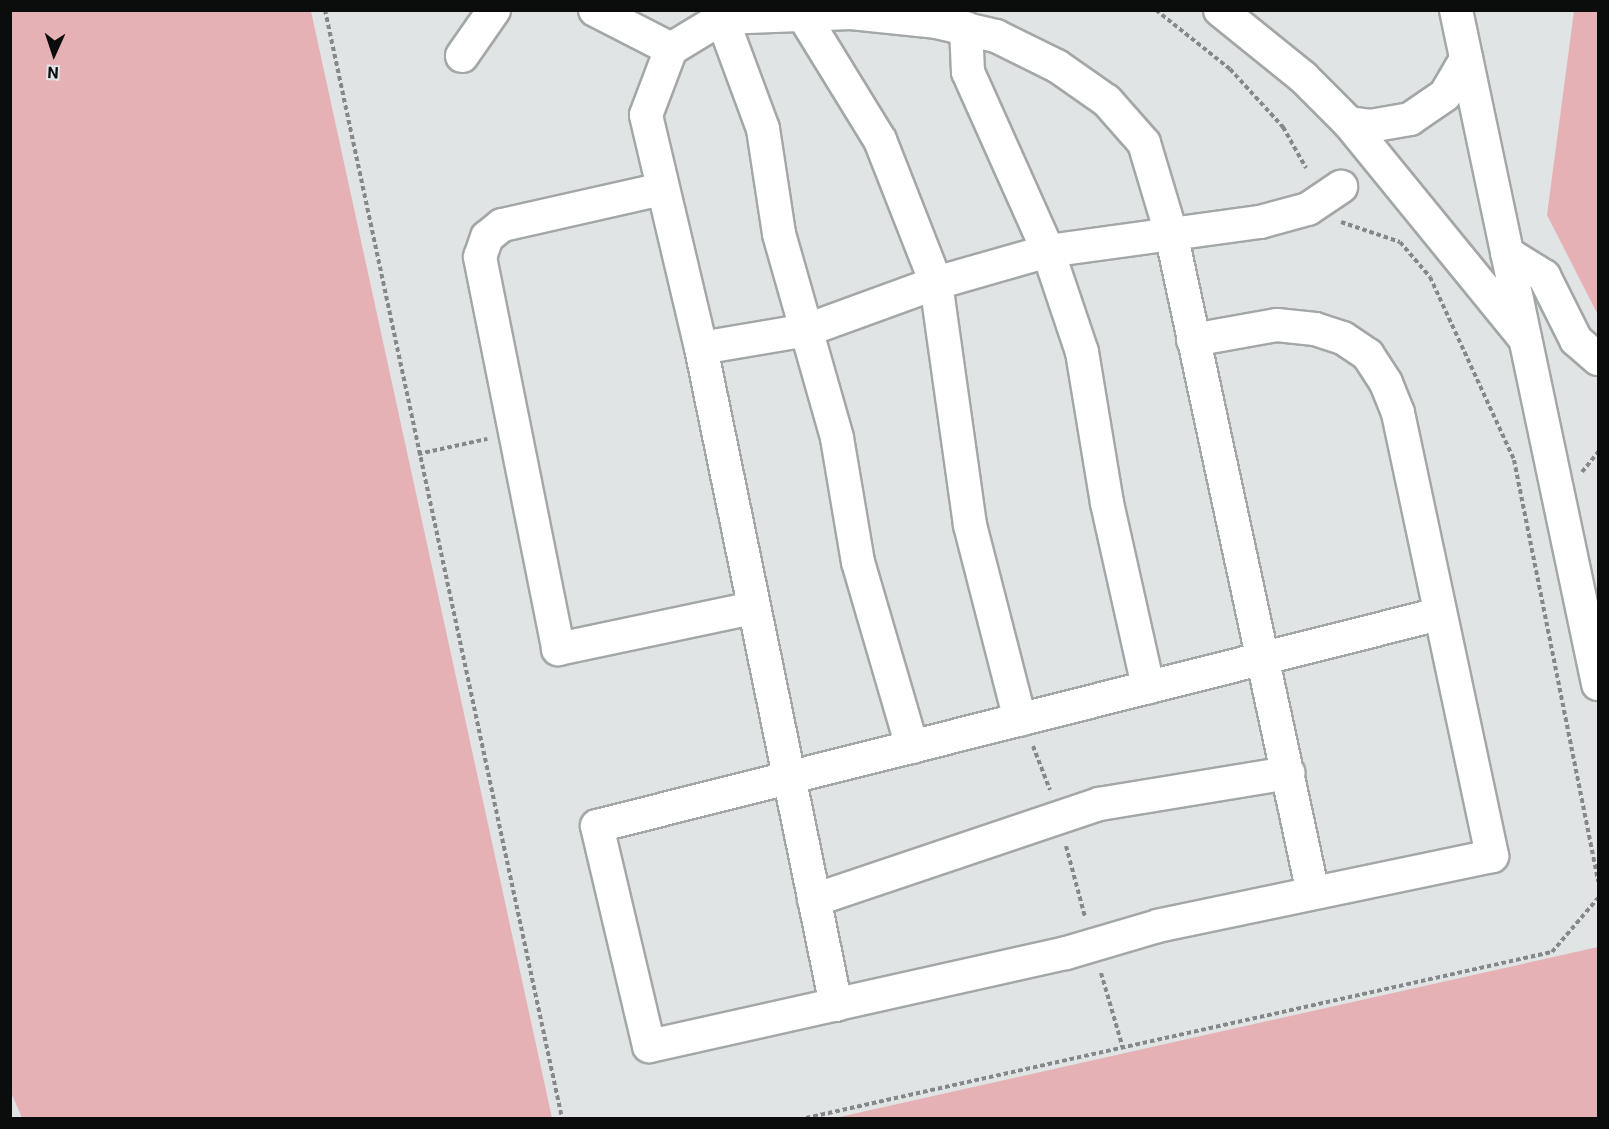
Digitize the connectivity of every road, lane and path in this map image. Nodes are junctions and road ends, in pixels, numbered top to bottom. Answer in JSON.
{"nodes":[{"id":1,"x":325,"y":10,"type":"edge"},
{"id":2,"x":494,"y":10,"type":"edge"},
{"id":3,"x":595,"y":10,"type":"edge"},
{"id":4,"x":1156,"y":10,"type":"edge"},
{"id":5,"x":1220,"y":10,"type":"edge"},
{"id":6,"x":1456,"y":10,"type":"edge"},
{"id":7,"x":800,"y":11,"type":"edge"},
{"id":8,"x":893,"y":14,"type":"edge"},
{"id":9,"x":722,"y":18,"type":"junction"},
{"id":10,"x":966,"y":28,"type":"junction"},
{"id":11,"x":671,"y":49,"type":"junction"},
{"id":12,"x":462,"y":56,"type":"dead end"},
{"id":13,"x":1466,"y":59,"type":"junction"},
{"id":14,"x":1349,"y":123,"type":"junction"},
{"id":15,"x":1306,"y":168,"type":"dead end"},
{"id":16,"x":1341,"y":187,"type":"dead end"},
{"id":17,"x":662,"y":189,"type":"junction"},
{"id":18,"x":1338,"y":221,"type":"dead end"},
{"id":19,"x":1171,"y":233,"type":"junction"},
{"id":20,"x":1048,"y":251,"type":"junction"},
{"id":21,"x":1507,"y":254,"type":"junction"},
{"id":22,"x":936,"y":283,"type":"junction"},
{"id":23,"x":807,"y":330,"type":"junction"},
{"id":24,"x":1524,"y":338,"type":"junction"},
{"id":25,"x":1193,"y":340,"type":"junction"},
{"id":26,"x":701,"y":348,"type":"junction"},
{"id":27,"x":1599,"y":358,"type":"edge"},
{"id":28,"x":517,"y":432,"type":"junction"},
{"id":29,"x":418,"y":454,"type":"junction"},
{"id":30,"x":752,"y":608,"type":"junction"},
{"id":31,"x":1439,"y":614,"type":"junction"},
{"id":32,"x":1263,"y":658,"type":"junction"},
{"id":33,"x":1599,"y":684,"type":"edge"},
{"id":34,"x":1148,"y":687,"type":"junction"},
{"id":35,"x":1020,"y":720,"type":"junction"},
{"id":36,"x":912,"y":747,"type":"junction"},
{"id":37,"x":1288,"y":773,"type":"junction"},
{"id":38,"x":788,"y":778,"type":"junction"},
{"id":39,"x":1058,"y":818,"type":"junction"},
{"id":40,"x":1599,"y":882,"type":"edge"},
{"id":41,"x":1313,"y":893,"type":"junction"},
{"id":42,"x":1599,"y":898,"type":"edge"},
{"id":43,"x":814,"y":900,"type":"junction"},
{"id":44,"x":1093,"y":945,"type":"junction"},
{"id":45,"x":836,"y":1005,"type":"junction"},
{"id":46,"x":1123,"y":1048,"type":"junction"},
{"id":47,"x":562,"y":1119,"type":"edge"},
{"id":48,"x":806,"y":1119,"type":"edge"}],
"edges":[{"from":1,"to":29,"type":"path"},
{"from":2,"to":12,"type":"street"},
{"from":3,"to":11,"type":"street"},
{"from":4,"to":15,"type":"path"},
{"from":5,"to":14,"type":"street"},
{"from":6,"to":13,"type":"street"},
{"from":7,"to":8,"type":"street"},
{"from":7,"to":9,"type":"street"},
{"from":7,"to":22,"type":"street"},
{"from":8,"to":10,"type":"street"},
{"from":9,"to":11,"type":"street"},
{"from":9,"to":23,"type":"street"},
{"from":10,"to":19,"type":"street"},
{"from":10,"to":20,"type":"street"},
{"from":11,"to":17,"type":"street"},
{"from":13,"to":14,"type":"street"},
{"from":13,"to":21,"type":"street"},
{"from":14,"to":24,"type":"street"},
{"from":16,"to":19,"type":"street"},
{"from":17,"to":26,"type":"street"},
{"from":17,"to":28,"type":"street"},
{"from":18,"to":40,"type":"path"},
{"from":19,"to":20,"type":"street"},
{"from":19,"to":25,"type":"street"},
{"from":20,"to":22,"type":"street"},
{"from":20,"to":34,"type":"street"},
{"from":21,"to":24,"type":"street"},
{"from":21,"to":27,"type":"street"},
{"from":22,"to":23,"type":"street"},
{"from":22,"to":35,"type":"street"},
{"from":23,"to":26,"type":"street"},
{"from":23,"to":36,"type":"street"},
{"from":24,"to":33,"type":"street"},
{"from":25,"to":31,"type":"street"},
{"from":25,"to":32,"type":"street"},
{"from":26,"to":30,"type":"street"},
{"from":28,"to":29,"type":"path"},
{"from":28,"to":30,"type":"street"},
{"from":29,"to":47,"type":"path"},
{"from":30,"to":38,"type":"street"},
{"from":31,"to":32,"type":"street"},
{"from":31,"to":41,"type":"street"},
{"from":32,"to":34,"type":"street"},
{"from":32,"to":37,"type":"street"},
{"from":34,"to":35,"type":"street"},
{"from":35,"to":36,"type":"street"},
{"from":35,"to":39,"type":"path"},
{"from":36,"to":38,"type":"street"},
{"from":37,"to":39,"type":"street"},
{"from":37,"to":41,"type":"street"},
{"from":38,"to":43,"type":"street"},
{"from":38,"to":45,"type":"street"},
{"from":39,"to":43,"type":"street"},
{"from":39,"to":44,"type":"path"},
{"from":41,"to":44,"type":"street"},
{"from":42,"to":46,"type":"path"},
{"from":43,"to":45,"type":"street"},
{"from":44,"to":45,"type":"street"},
{"from":44,"to":46,"type":"path"},
{"from":46,"to":48,"type":"path"}]}
